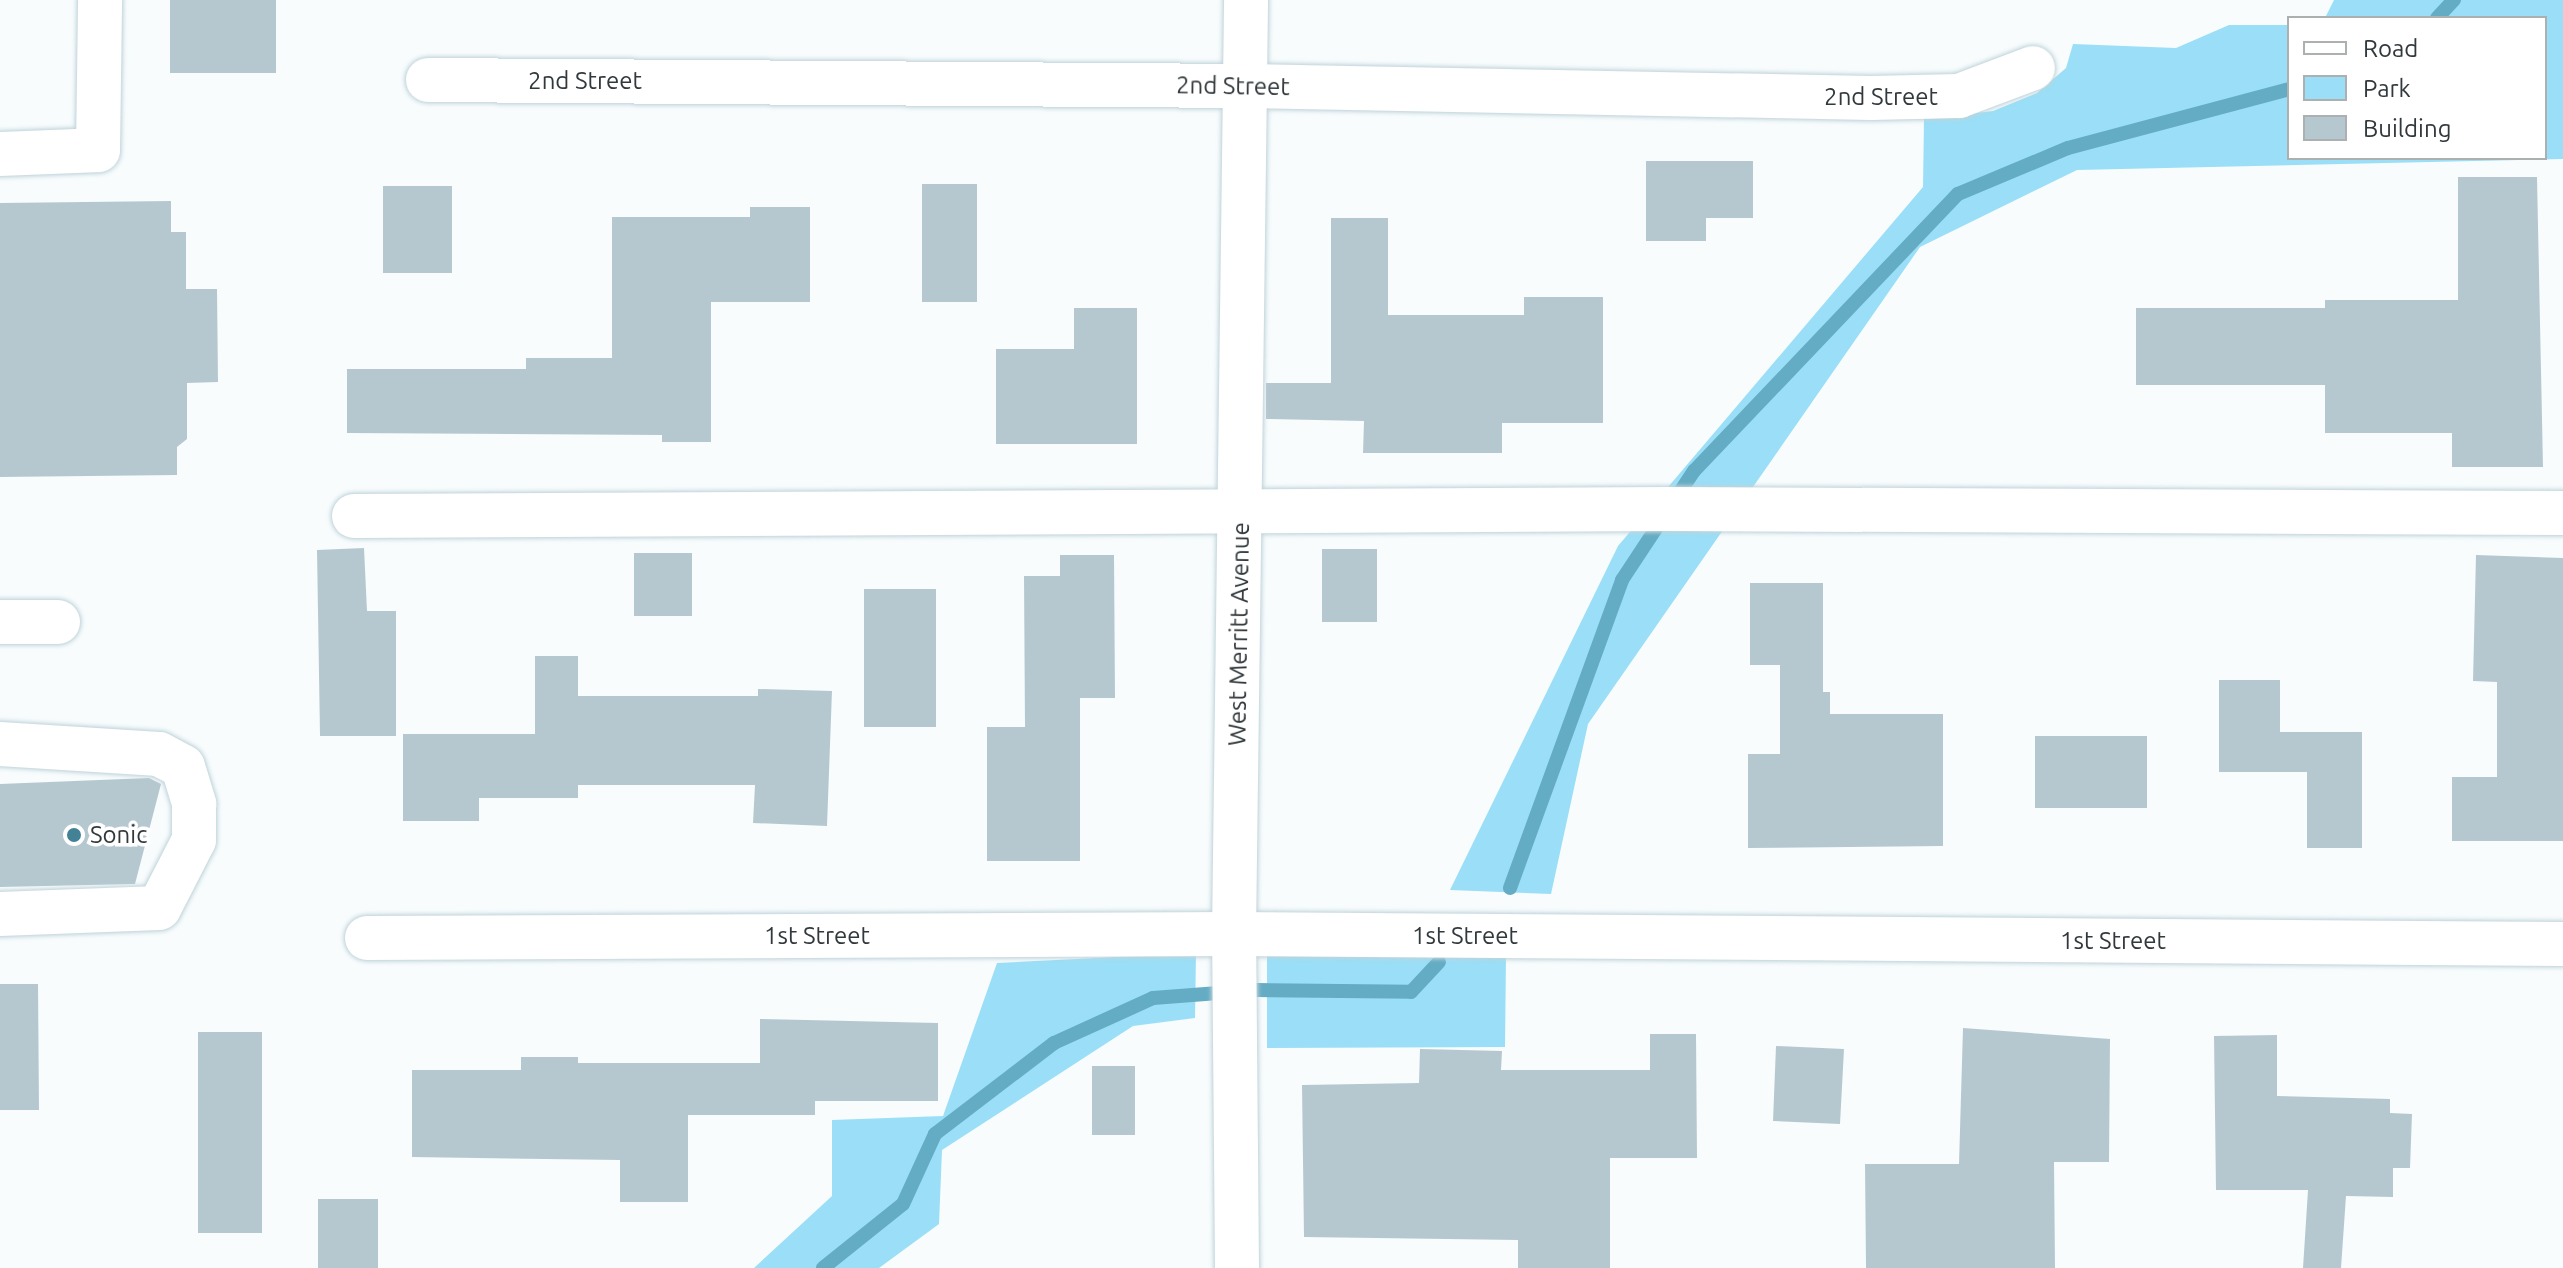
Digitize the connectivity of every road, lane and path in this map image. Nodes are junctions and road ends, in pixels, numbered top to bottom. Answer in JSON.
{"nodes":[{"id":1,"x":100,"y":0,"type":"edge"},
{"id":2,"x":1246,"y":0,"type":"edge"},
{"id":3,"x":2033,"y":68,"type":"dead end"},
{"id":4,"x":428,"y":80,"type":"dead end"},
{"id":5,"x":1247,"y":86,"type":"junction"},
{"id":6,"x":0,"y":154,"type":"edge"},
{"id":7,"x":1241,"y":510,"type":"junction"},
{"id":8,"x":2563,"y":513,"type":"edge"},
{"id":9,"x":354,"y":516,"type":"dead end"},
{"id":10,"x":0,"y":622,"type":"edge"},
{"id":11,"x":58,"y":622,"type":"dead end"},
{"id":12,"x":0,"y":744,"type":"edge"},
{"id":13,"x":0,"y":914,"type":"edge"},
{"id":14,"x":367,"y":938,"type":"dead end"},
{"id":15,"x":1234,"y":944,"type":"junction"},
{"id":16,"x":2563,"y":944,"type":"edge"},
{"id":17,"x":1237,"y":1268,"type":"edge"}],
"edges":[{"from":1,"to":6,"type":"street"},
{"from":2,"to":5,"type":"street","name":"West Merritt Avenue"},
{"from":3,"to":5,"type":"street","name":"2nd Street"},
{"from":4,"to":5,"type":"street","name":"2nd Street"},
{"from":5,"to":7,"type":"street","name":"West Merritt Avenue"},
{"from":7,"to":8,"type":"street"},
{"from":7,"to":9,"type":"street"},
{"from":7,"to":15,"type":"street","name":"West Merritt Avenue"},
{"from":10,"to":11,"type":"street"},
{"from":12,"to":13,"type":"street"},
{"from":14,"to":15,"type":"street","name":"1st Street"},
{"from":15,"to":16,"type":"street","name":"1st Street"},
{"from":15,"to":17,"type":"street","name":"West Merritt Avenue"}]}
